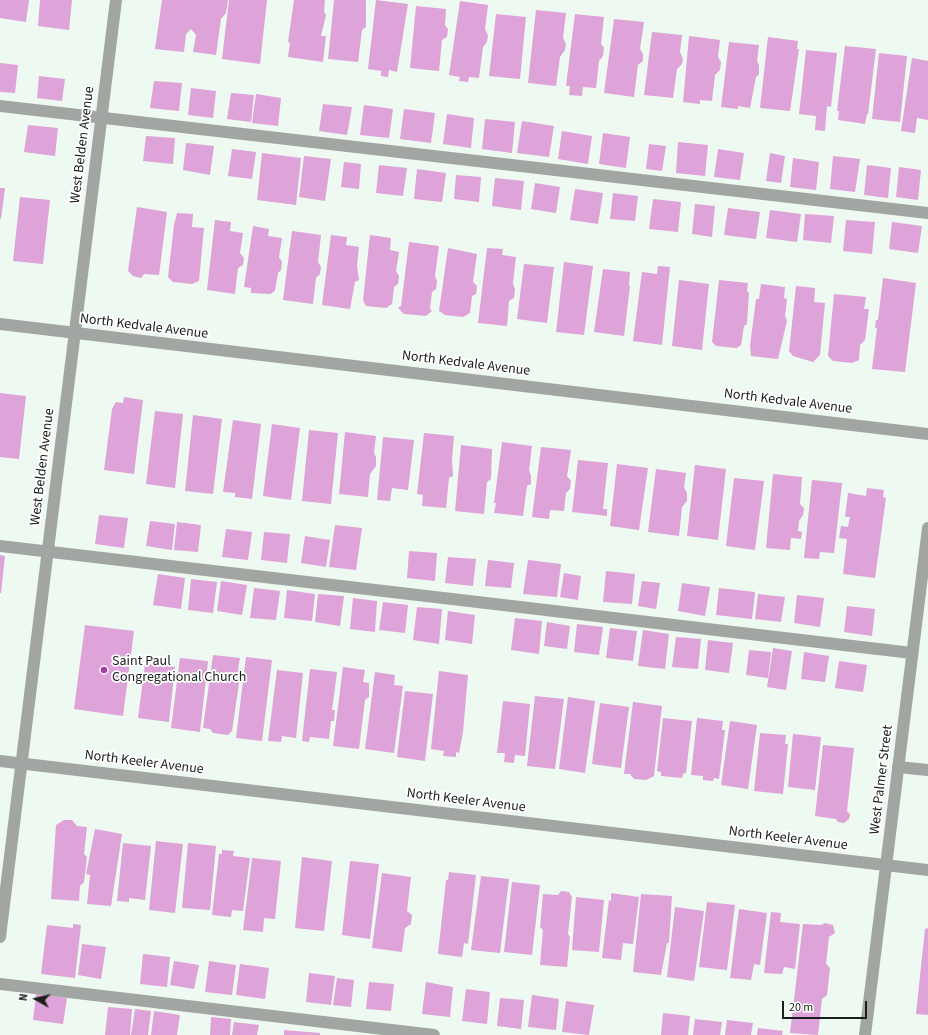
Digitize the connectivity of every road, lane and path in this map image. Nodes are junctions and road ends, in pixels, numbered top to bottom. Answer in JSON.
{"nodes":[{"id":1,"x":116,"y":0,"type":"edge"},
{"id":2,"x":0,"y":106,"type":"edge"},
{"id":3,"x":102,"y":118,"type":"junction"},
{"id":4,"x":928,"y":213,"type":"edge"},
{"id":5,"x":0,"y":324,"type":"edge"},
{"id":6,"x":75,"y":334,"type":"junction"},
{"id":7,"x":928,"y":434,"type":"edge"},
{"id":8,"x":928,"y":528,"type":"edge"},
{"id":9,"x":0,"y":546,"type":"edge"},
{"id":10,"x":48,"y":552,"type":"junction"},
{"id":11,"x":912,"y":653,"type":"junction"},
{"id":12,"x":0,"y":761,"type":"edge"},
{"id":13,"x":21,"y":764,"type":"junction"},
{"id":14,"x":898,"y":767,"type":"junction"},
{"id":15,"x":928,"y":770,"type":"edge"},
{"id":16,"x":886,"y":865,"type":"junction"},
{"id":17,"x":928,"y":870,"type":"edge"},
{"id":18,"x":0,"y":937,"type":"edge"},
{"id":19,"x":0,"y":984,"type":"edge"},
{"id":20,"x":434,"y":1035,"type":"edge"},
{"id":21,"x":865,"y":1035,"type":"edge"}],
"edges":[{"from":1,"to":3,"type":"street","name":"West Belden Avenue"},
{"from":2,"to":3,"type":"street"},
{"from":3,"to":4,"type":"street"},
{"from":3,"to":6,"type":"street","name":"West Belden Avenue"},
{"from":5,"to":6,"type":"street","name":"North Kedvale Avenue"},
{"from":6,"to":7,"type":"street","name":"North Kedvale Avenue"},
{"from":6,"to":10,"type":"street","name":"West Belden Avenue"},
{"from":8,"to":11,"type":"street","name":"West Palmer Street"},
{"from":9,"to":10,"type":"street"},
{"from":10,"to":11,"type":"street"},
{"from":10,"to":13,"type":"street","name":"West Belden Avenue"},
{"from":11,"to":14,"type":"street","name":"West Palmer Street"},
{"from":12,"to":13,"type":"street","name":"North Keeler Avenue"},
{"from":13,"to":16,"type":"street","name":"North Keeler Avenue"},
{"from":13,"to":18,"type":"street","name":"West Belden Avenue"},
{"from":14,"to":15,"type":"street"},
{"from":14,"to":16,"type":"street","name":"West Palmer Street"},
{"from":16,"to":17,"type":"street","name":"North Keeler Avenue"},
{"from":16,"to":21,"type":"street","name":"West Palmer Street"},
{"from":19,"to":20,"type":"street"}]}
